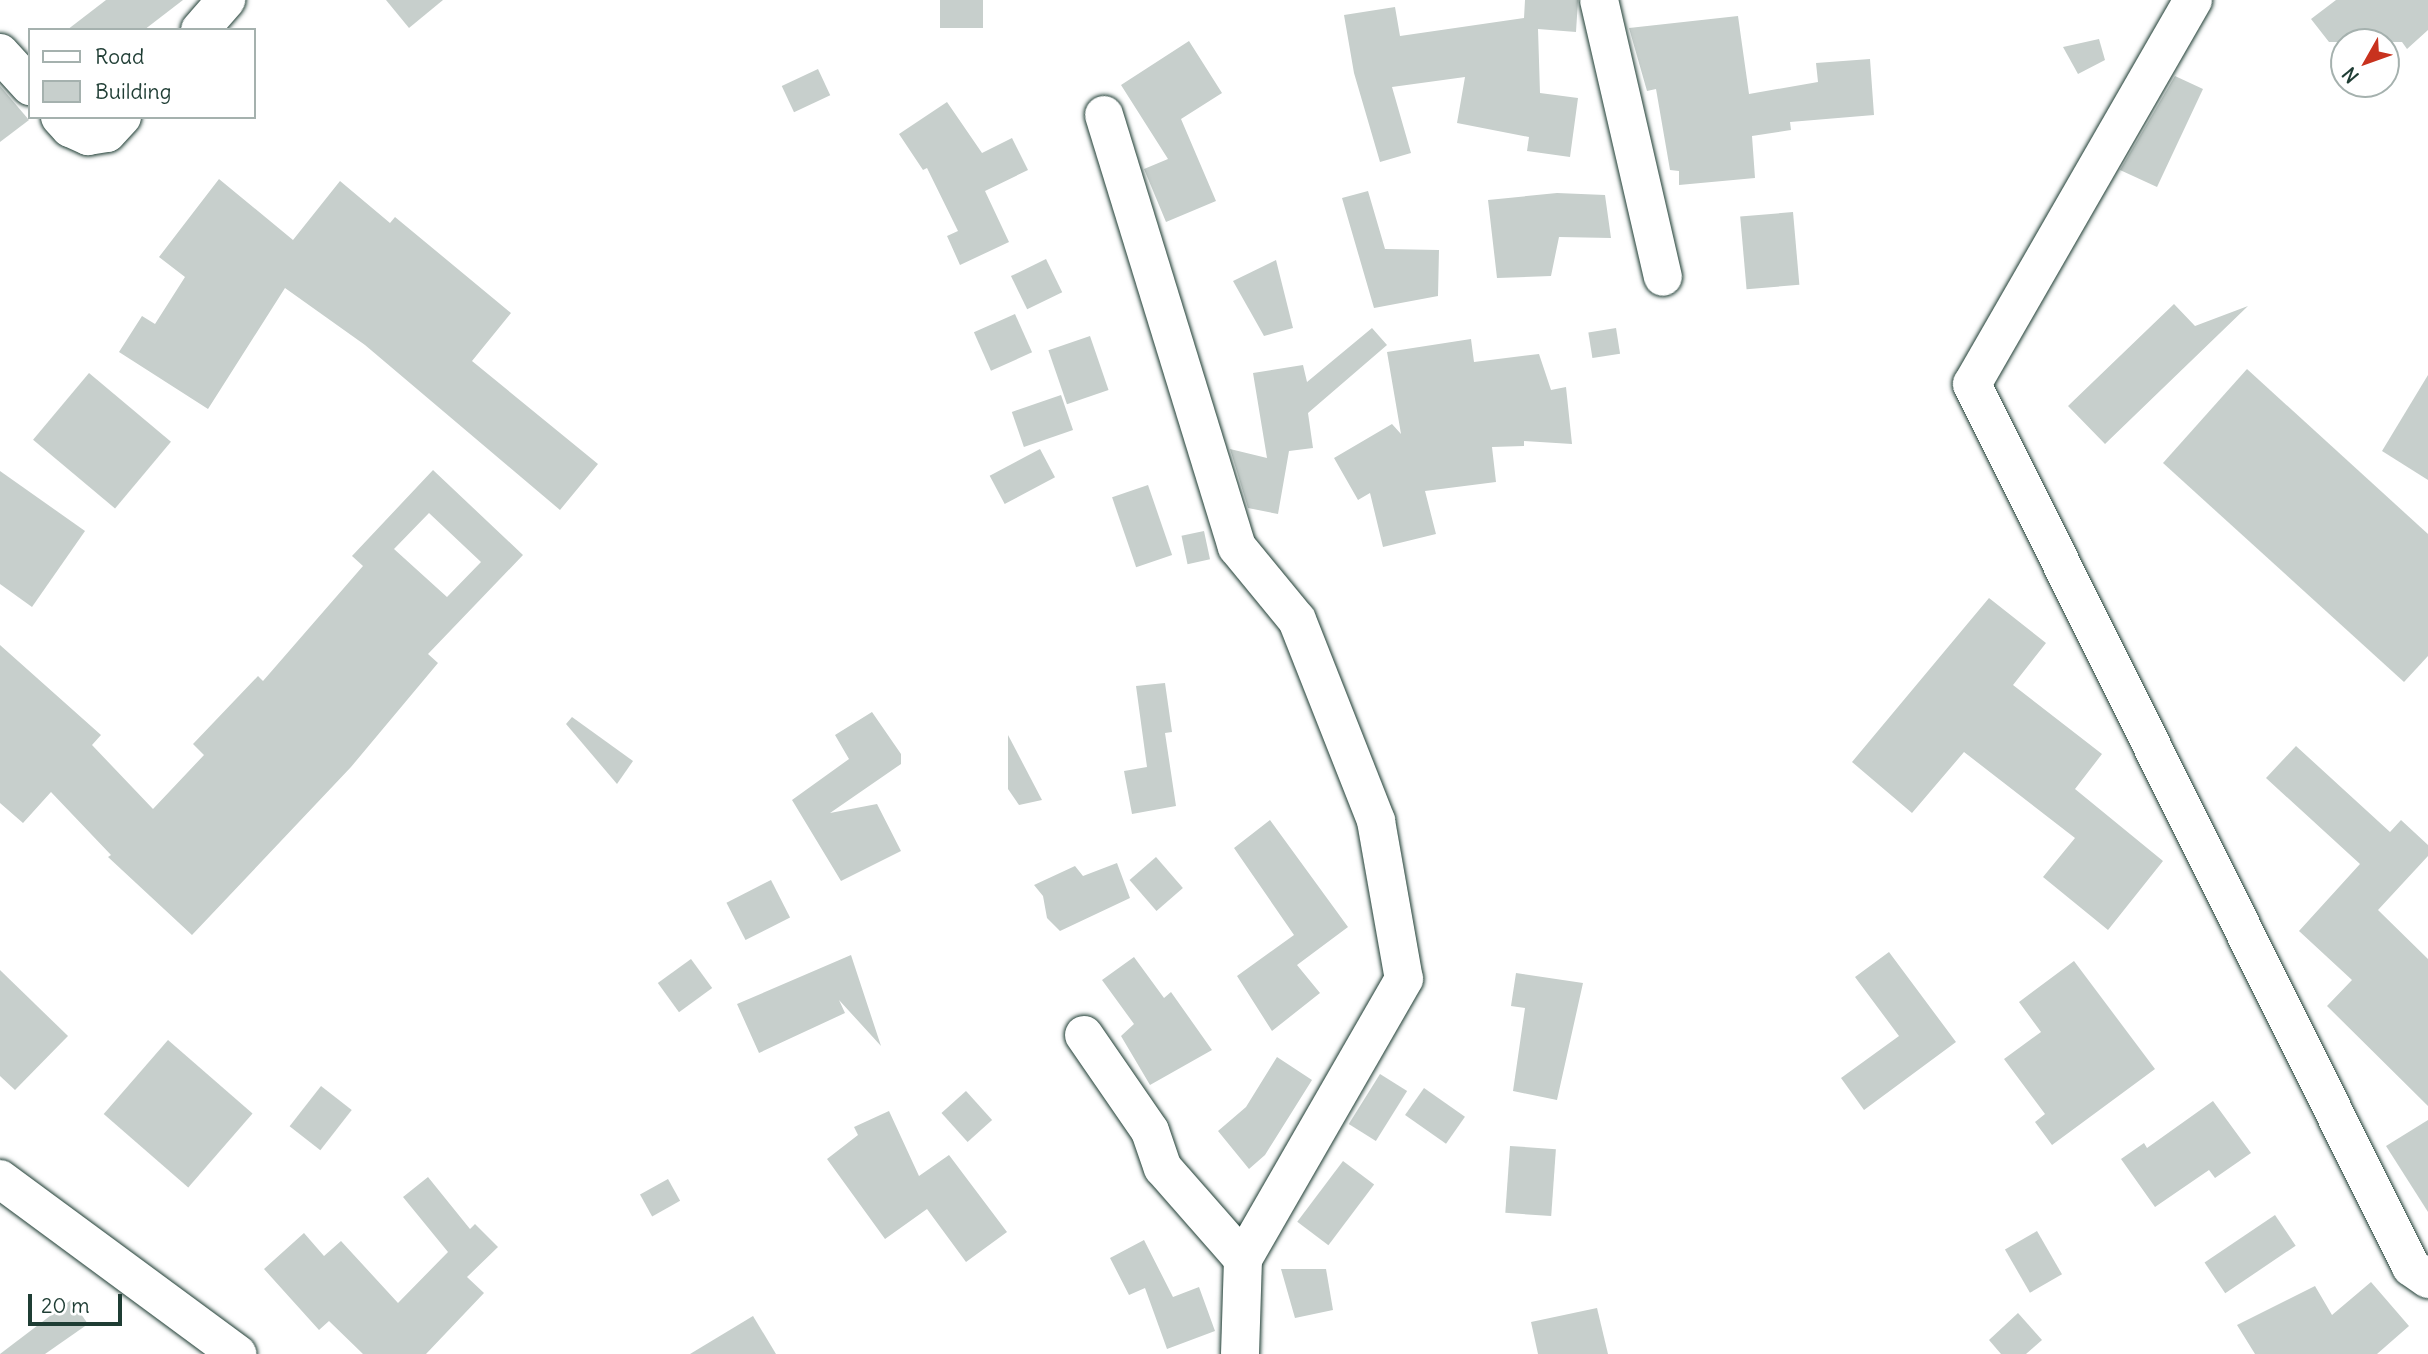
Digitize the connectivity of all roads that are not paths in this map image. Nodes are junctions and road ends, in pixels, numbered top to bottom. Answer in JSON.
{"nodes":[{"id":1,"x":226,"y":0,"type":"edge"},
{"id":2,"x":1599,"y":0,"type":"edge"},
{"id":3,"x":2193,"y":0,"type":"edge"},
{"id":4,"x":202,"y":28,"type":"edge"},
{"id":5,"x":0,"y":52,"type":"edge"},
{"id":6,"x":28,"y":84,"type":"edge"},
{"id":7,"x":1104,"y":115,"type":"dead end"},
{"id":8,"x":62,"y":119,"type":"edge"},
{"id":9,"x":120,"y":119,"type":"edge"},
{"id":10,"x":1663,"y":277,"type":"dead end"},
{"id":11,"x":1084,"y":1035,"type":"dead end"},
{"id":12,"x":0,"y":1179,"type":"edge"},
{"id":13,"x":1244,"y":1259,"type":"junction"},
{"id":14,"x":2428,"y":1279,"type":"edge"},
{"id":15,"x":237,"y":1354,"type":"edge"},
{"id":16,"x":1240,"y":1354,"type":"edge"}],
"edges":[{"from":1,"to":4,"type":"street"},
{"from":2,"to":10,"type":"street"},
{"from":3,"to":14,"type":"street"},
{"from":5,"to":6,"type":"street"},
{"from":7,"to":13,"type":"street"},
{"from":8,"to":9,"type":"street"},
{"from":11,"to":13,"type":"street"},
{"from":12,"to":15,"type":"street"},
{"from":13,"to":16,"type":"street"}]}
